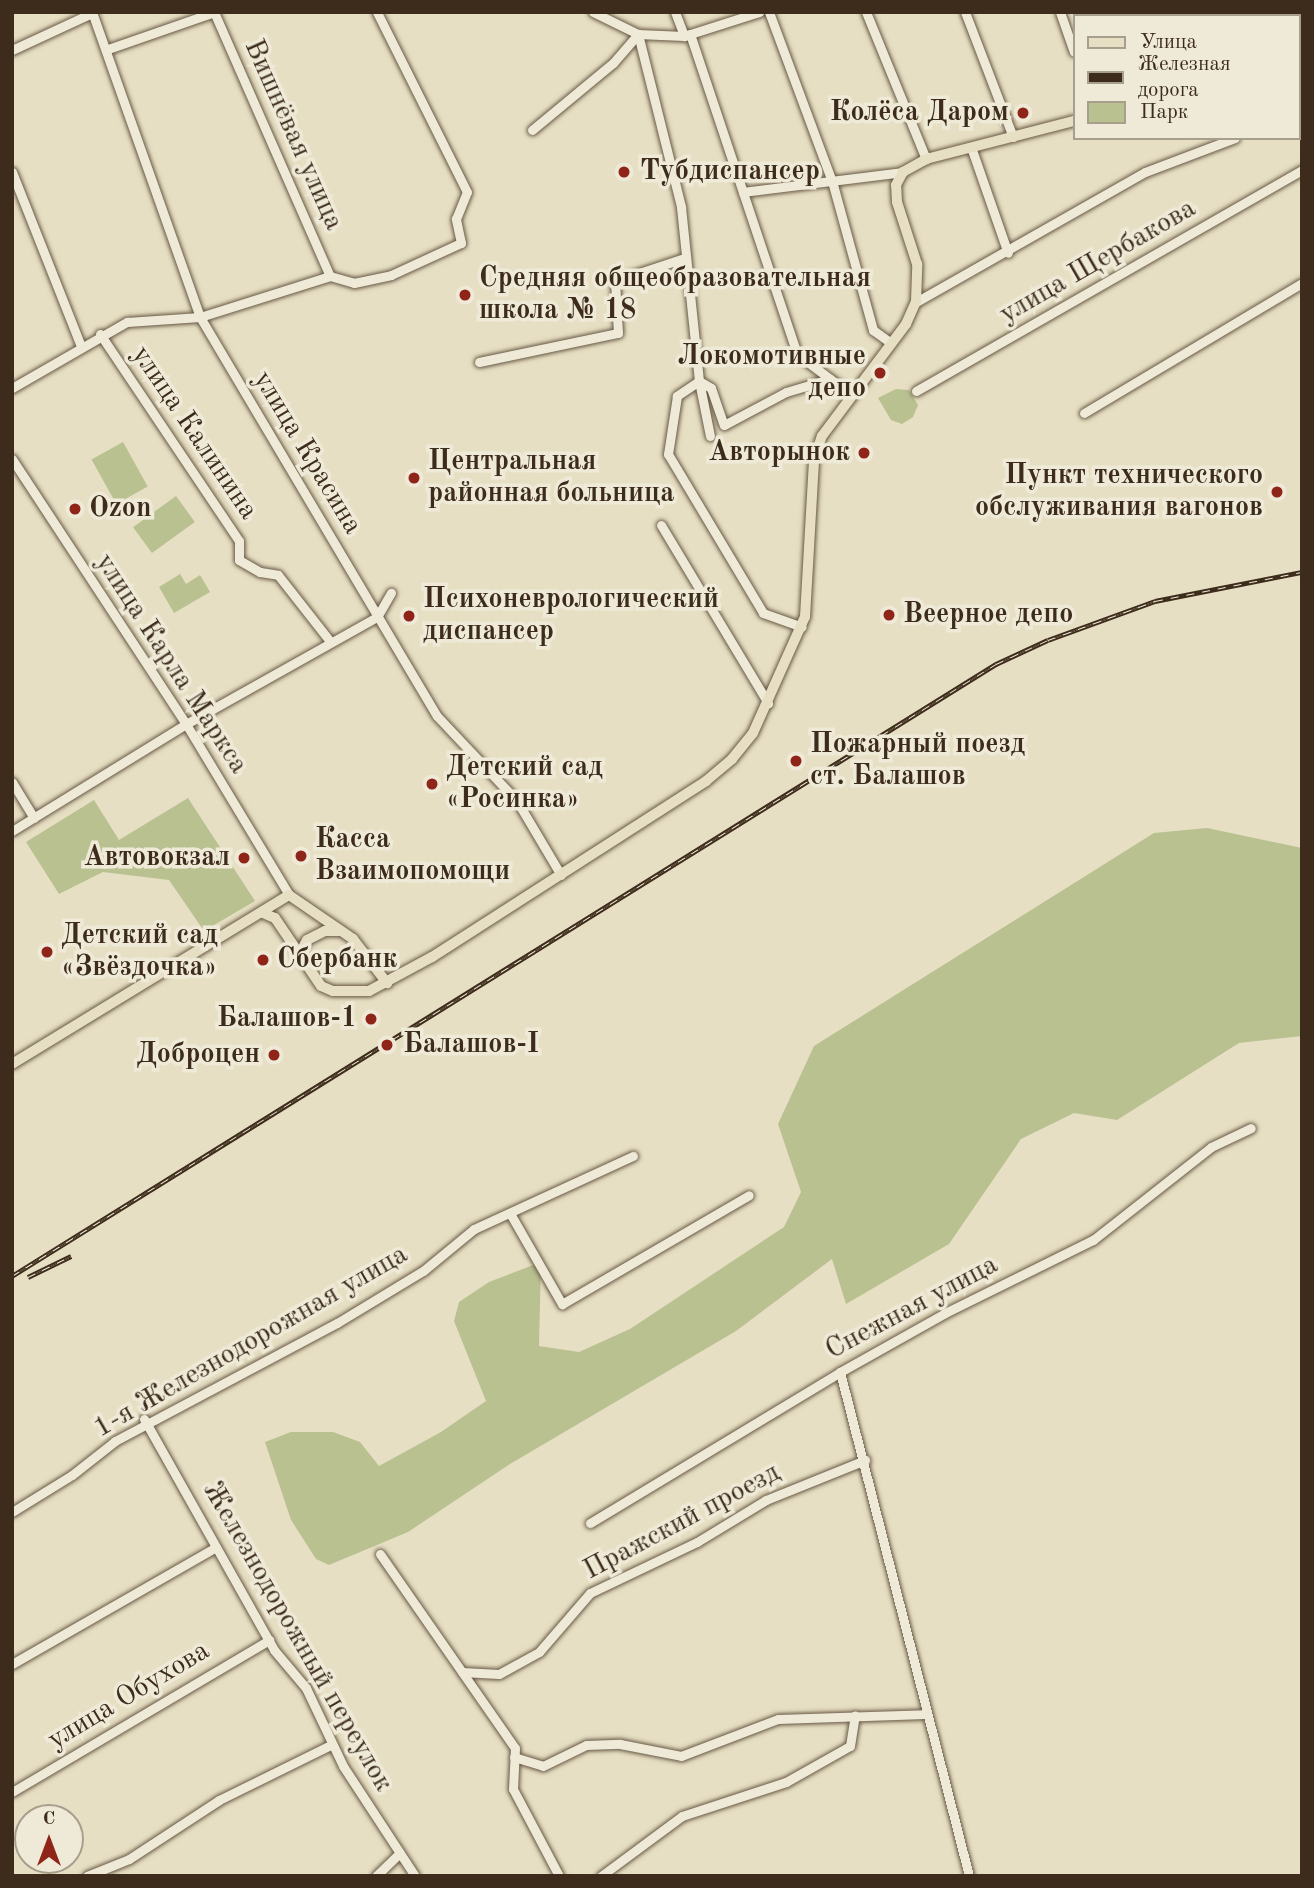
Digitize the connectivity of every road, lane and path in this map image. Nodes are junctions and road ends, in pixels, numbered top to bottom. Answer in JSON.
{"nodes":[{"id":1,"x":214,"y":12,"type":"edge"},
{"id":2,"x":377,"y":12,"type":"edge"},
{"id":3,"x":593,"y":12,"type":"edge"},
{"id":4,"x":675,"y":12,"type":"edge"},
{"id":5,"x":759,"y":12,"type":"edge"},
{"id":6,"x":769,"y":12,"type":"edge"},
{"id":7,"x":866,"y":12,"type":"edge"},
{"id":8,"x":965,"y":12,"type":"edge"},
{"id":9,"x":1060,"y":12,"type":"edge"},
{"id":10,"x":92,"y":13,"type":"edge"},
{"id":11,"x":638,"y":34,"type":"junction"},
{"id":12,"x":687,"y":35,"type":"junction"},
{"id":13,"x":1072,"y":46,"type":"edge"},
{"id":14,"x":108,"y":49,"type":"junction"},
{"id":15,"x":12,"y":50,"type":"edge"},
{"id":16,"x":1072,"y":122,"type":"edge"},
{"id":17,"x":532,"y":131,"type":"dead end"},
{"id":18,"x":1013,"y":137,"type":"junction"},
{"id":19,"x":1230,"y":140,"type":"edge"},
{"id":20,"x":971,"y":148,"type":"junction"},
{"id":21,"x":926,"y":159,"type":"junction"},
{"id":22,"x":1302,"y":170,"type":"edge"},
{"id":23,"x":12,"y":172,"type":"edge"},
{"id":24,"x":903,"y":172,"type":"junction"},
{"id":25,"x":832,"y":181,"type":"junction"},
{"id":26,"x":743,"y":192,"type":"junction"},
{"id":27,"x":1008,"y":253,"type":"junction"},
{"id":28,"x":684,"y":258,"type":"junction"},
{"id":29,"x":330,"y":276,"type":"junction"},
{"id":30,"x":1302,"y":283,"type":"edge"},
{"id":31,"x":916,"y":302,"type":"junction"},
{"id":32,"x":200,"y":317,"type":"junction"},
{"id":33,"x":100,"y":334,"type":"junction"},
{"id":34,"x":891,"y":343,"type":"junction"},
{"id":35,"x":81,"y":346,"type":"junction"},
{"id":36,"x":479,"y":362,"type":"dead end"},
{"id":37,"x":830,"y":379,"type":"junction"},
{"id":38,"x":699,"y":381,"type":"junction"},
{"id":39,"x":12,"y":388,"type":"edge"},
{"id":40,"x":916,"y":391,"type":"dead end"},
{"id":41,"x":853,"y":394,"type":"junction"},
{"id":42,"x":1084,"y":413,"type":"dead end"},
{"id":43,"x":710,"y":436,"type":"dead end"},
{"id":44,"x":12,"y":459,"type":"edge"},
{"id":45,"x":661,"y":525,"type":"dead end"},
{"id":46,"x":391,"y":593,"type":"dead end"},
{"id":47,"x":377,"y":617,"type":"junction"},
{"id":48,"x":803,"y":626,"type":"junction"},
{"id":49,"x":329,"y":640,"type":"junction"},
{"id":50,"x":768,"y":703,"type":"junction"},
{"id":51,"x":186,"y":724,"type":"junction"},
{"id":52,"x":12,"y":782,"type":"edge"},
{"id":53,"x":34,"y":818,"type":"junction"},
{"id":54,"x":12,"y":831,"type":"edge"},
{"id":55,"x":561,"y":874,"type":"junction"},
{"id":56,"x":289,"y":895,"type":"junction"},
{"id":57,"x":263,"y":913,"type":"junction"},
{"id":58,"x":341,"y":931,"type":"junction"},
{"id":59,"x":299,"y":955,"type":"junction"},
{"id":60,"x":387,"y":983,"type":"junction"},
{"id":61,"x":12,"y":1064,"type":"edge"},
{"id":62,"x":1251,"y":1128,"type":"dead end"},
{"id":63,"x":632,"y":1156,"type":"dead end"},
{"id":64,"x":748,"y":1195,"type":"dead end"},
{"id":65,"x":512,"y":1215,"type":"junction"},
{"id":66,"x":840,"y":1372,"type":"junction"},
{"id":67,"x":146,"y":1422,"type":"junction"},
{"id":68,"x":863,"y":1461,"type":"junction"},
{"id":69,"x":12,"y":1512,"type":"edge"},
{"id":70,"x":590,"y":1523,"type":"dead end"},
{"id":71,"x":216,"y":1547,"type":"junction"},
{"id":72,"x":380,"y":1554,"type":"dead end"},
{"id":73,"x":269,"y":1640,"type":"junction"},
{"id":74,"x":12,"y":1664,"type":"edge"},
{"id":75,"x":462,"y":1672,"type":"junction"},
{"id":76,"x":925,"y":1714,"type":"junction"},
{"id":77,"x":855,"y":1715,"type":"junction"},
{"id":78,"x":331,"y":1745,"type":"junction"},
{"id":79,"x":514,"y":1757,"type":"junction"},
{"id":80,"x":12,"y":1792,"type":"edge"},
{"id":81,"x":400,"y":1853,"type":"junction"},
{"id":82,"x":87,"y":1876,"type":"edge"},
{"id":83,"x":376,"y":1876,"type":"edge"},
{"id":84,"x":415,"y":1876,"type":"edge"},
{"id":85,"x":559,"y":1876,"type":"edge"},
{"id":86,"x":601,"y":1876,"type":"edge"},
{"id":87,"x":969,"y":1876,"type":"edge"}],
"edges":[{"from":1,"to":14,"type":"street"},
{"from":1,"to":29,"type":"street","name":"Вишнёвая улица"},
{"from":2,"to":29,"type":"street"},
{"from":3,"to":11,"type":"street"},
{"from":4,"to":12,"type":"street"},
{"from":5,"to":12,"type":"street"},
{"from":6,"to":25,"type":"street"},
{"from":7,"to":21,"type":"street"},
{"from":8,"to":18,"type":"street"},
{"from":9,"to":13,"type":"street"},
{"from":10,"to":14,"type":"street","name":"улица Красина"},
{"from":10,"to":15,"type":"street"},
{"from":11,"to":12,"type":"street"},
{"from":11,"to":17,"type":"street"},
{"from":11,"to":28,"type":"street"},
{"from":12,"to":26,"type":"street"},
{"from":14,"to":32,"type":"street","name":"улица Красина"},
{"from":16,"to":18,"type":"main road"},
{"from":18,"to":20,"type":"main road"},
{"from":19,"to":27,"type":"street"},
{"from":20,"to":21,"type":"main road"},
{"from":20,"to":27,"type":"street"},
{"from":21,"to":24,"type":"main road"},
{"from":22,"to":40,"type":"street","name":"улица Щербакова"},
{"from":23,"to":35,"type":"street"},
{"from":24,"to":25,"type":"street"},
{"from":24,"to":31,"type":"main road"},
{"from":25,"to":26,"type":"street"},
{"from":25,"to":34,"type":"street"},
{"from":26,"to":37,"type":"street"},
{"from":27,"to":31,"type":"street"},
{"from":28,"to":36,"type":"street"},
{"from":28,"to":38,"type":"street"},
{"from":29,"to":32,"type":"street"},
{"from":30,"to":42,"type":"street"},
{"from":31,"to":34,"type":"main road"},
{"from":32,"to":33,"type":"street"},
{"from":32,"to":47,"type":"street","name":"улица Красина"},
{"from":33,"to":35,"type":"street"},
{"from":33,"to":49,"type":"street","name":"улица Калинина"},
{"from":34,"to":41,"type":"main road"},
{"from":35,"to":39,"type":"street"},
{"from":37,"to":38,"type":"street"},
{"from":37,"to":41,"type":"street"},
{"from":38,"to":43,"type":"street"},
{"from":38,"to":48,"type":"street"},
{"from":41,"to":48,"type":"main road"},
{"from":44,"to":51,"type":"street","name":"улица Карла Маркса"},
{"from":45,"to":50,"type":"street"},
{"from":46,"to":47,"type":"street"},
{"from":47,"to":49,"type":"street"},
{"from":47,"to":55,"type":"street","name":"улица Красина"},
{"from":48,"to":50,"type":"main road"},
{"from":49,"to":51,"type":"street"},
{"from":50,"to":55,"type":"main road"},
{"from":51,"to":53,"type":"street"},
{"from":51,"to":56,"type":"street","name":"улица Карла Маркса"},
{"from":52,"to":53,"type":"street"},
{"from":53,"to":54,"type":"street"},
{"from":55,"to":60,"type":"main road"},
{"from":56,"to":57,"type":"main road"},
{"from":56,"to":58,"type":"main road"},
{"from":57,"to":59,"type":"main road"},
{"from":57,"to":61,"type":"main road"},
{"from":58,"to":59,"type":"main road"},
{"from":58,"to":60,"type":"main road"},
{"from":59,"to":60,"type":"main road"},
{"from":62,"to":66,"type":"street","name":"Снежная улица"},
{"from":63,"to":65,"type":"street","name":"1-я Железнодорожная улица"},
{"from":64,"to":65,"type":"street"},
{"from":65,"to":67,"type":"street","name":"1-я Железнодорожная улица"},
{"from":66,"to":68,"type":"street"},
{"from":66,"to":70,"type":"street","name":"Снежная улица"},
{"from":67,"to":69,"type":"street","name":"1-я Железнодорожная улица"},
{"from":67,"to":71,"type":"street","name":"Железнодорожный переулок"},
{"from":68,"to":75,"type":"street","name":"Пражский проезд"},
{"from":68,"to":76,"type":"street"},
{"from":71,"to":73,"type":"street","name":"Железнодорожный переулок"},
{"from":71,"to":74,"type":"street"},
{"from":72,"to":75,"type":"street"},
{"from":73,"to":78,"type":"street","name":"Железнодорожный переулок"},
{"from":73,"to":80,"type":"street","name":"улица Обухова"},
{"from":75,"to":79,"type":"street"},
{"from":76,"to":77,"type":"street"},
{"from":76,"to":87,"type":"street"},
{"from":77,"to":79,"type":"street"},
{"from":77,"to":86,"type":"street"},
{"from":78,"to":81,"type":"street","name":"Железнодорожный переулок"},
{"from":78,"to":82,"type":"street"},
{"from":79,"to":85,"type":"street"},
{"from":81,"to":83,"type":"street"},
{"from":81,"to":84,"type":"street","name":"Железнодорожный переулок"}]}
